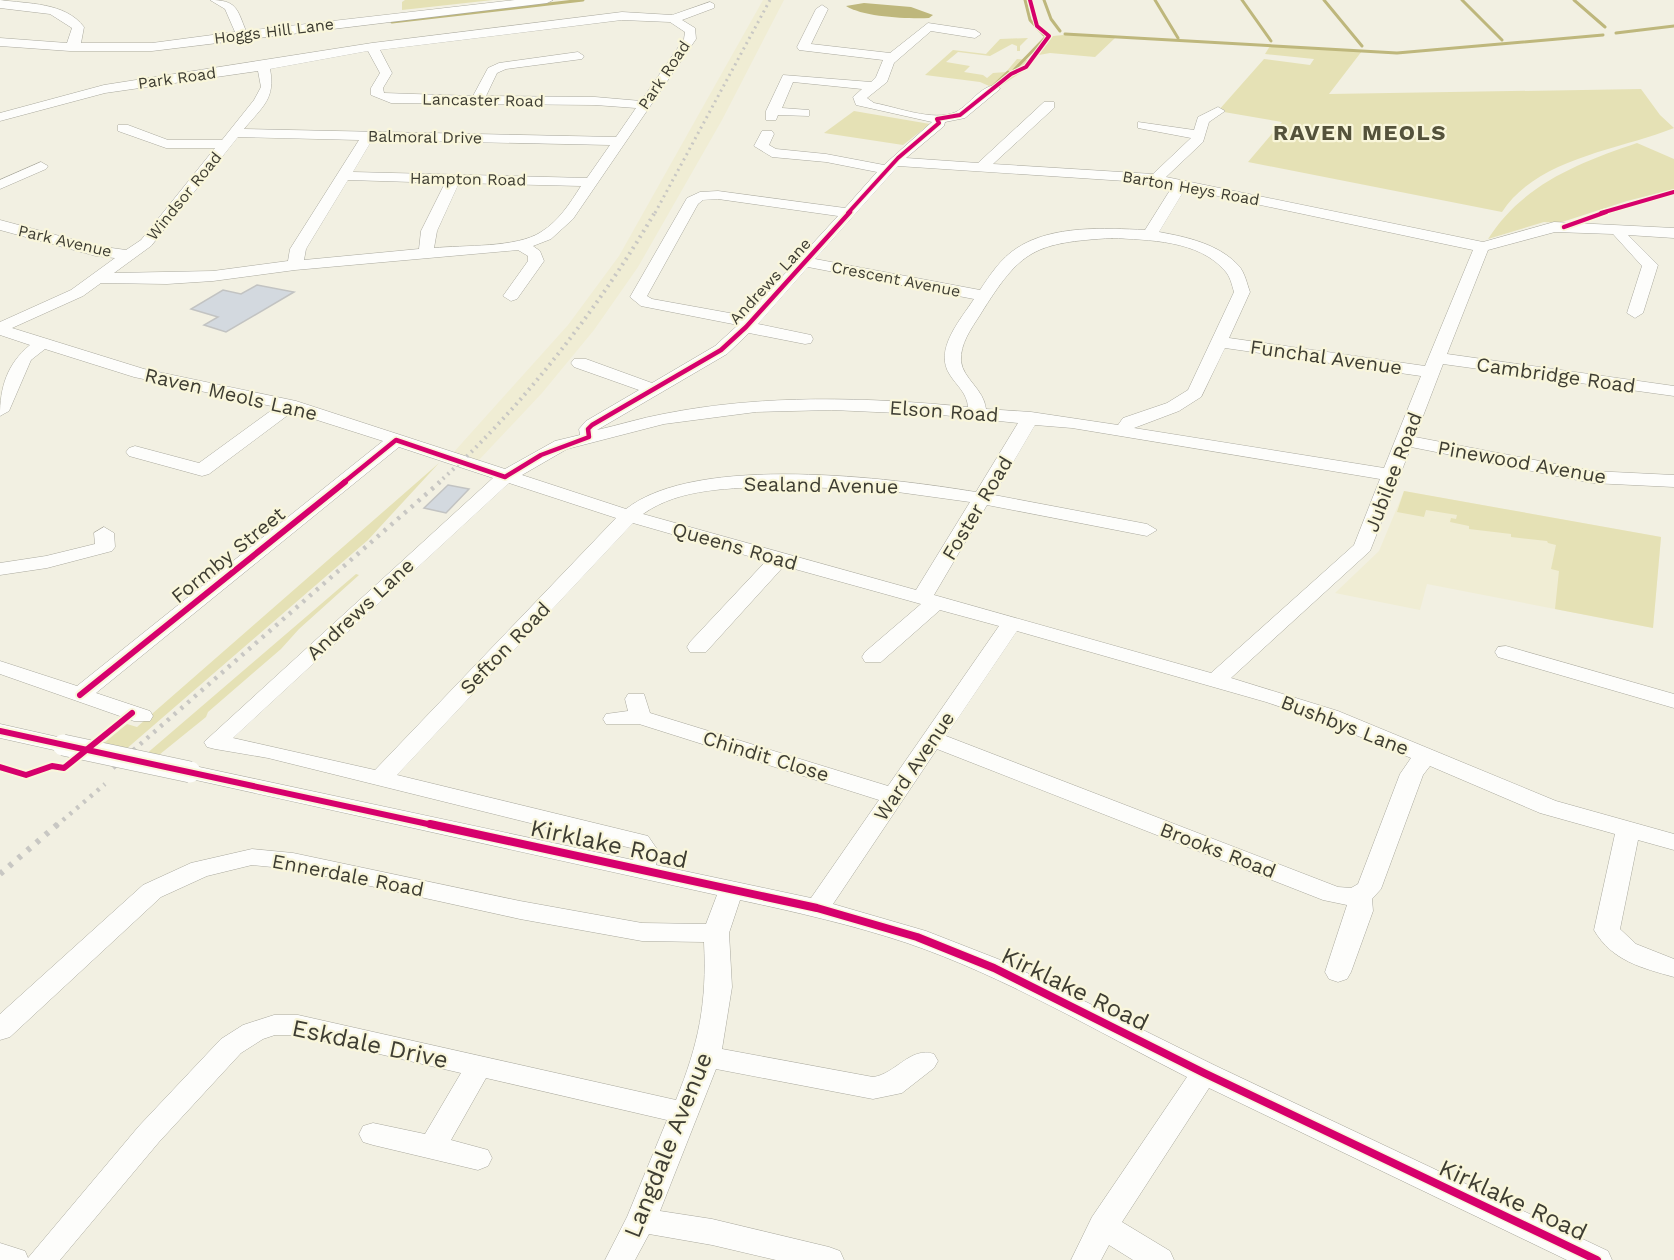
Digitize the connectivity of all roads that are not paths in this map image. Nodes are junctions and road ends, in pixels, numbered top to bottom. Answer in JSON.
{"nodes":[{"id":1,"x":216,"y":0,"type":"edge"},
{"id":2,"x":547,"y":0,"type":"edge"},
{"id":3,"x":633,"y":0,"type":"edge"},
{"id":4,"x":0,"y":4,"type":"edge"},
{"id":5,"x":710,"y":6,"type":"dead end"},
{"id":6,"x":822,"y":9,"type":"dead end"},
{"id":7,"x":632,"y":15,"type":"junction"},
{"id":8,"x":673,"y":19,"type":"junction"},
{"id":9,"x":975,"y":34,"type":"dead end"},
{"id":10,"x":242,"y":35,"type":"junction"},
{"id":11,"x":0,"y":42,"type":"edge"},
{"id":12,"x":284,"y":45,"type":"junction"},
{"id":13,"x":372,"y":46,"type":"junction"},
{"id":14,"x":70,"y":47,"type":"junction"},
{"id":15,"x":578,"y":56,"type":"dead end"},
{"id":16,"x":893,"y":57,"type":"junction"},
{"id":17,"x":262,"y":66,"type":"junction"},
{"id":18,"x":873,"y":86,"type":"junction"},
{"id":19,"x":994,"y":89,"type":"dead end"},
{"id":20,"x":435,"y":100,"type":"junction"},
{"id":21,"x":477,"y":101,"type":"junction"},
{"id":22,"x":644,"y":105,"type":"junction"},
{"id":23,"x":1049,"y":105,"type":"dead end"},
{"id":24,"x":1218,"y":111,"type":"dead end"},
{"id":25,"x":804,"y":113,"type":"dead end"},
{"id":26,"x":0,"y":117,"type":"edge"},
{"id":27,"x":937,"y":119,"type":"junction"},
{"id":28,"x":1143,"y":125,"type":"dead end"},
{"id":29,"x":421,"y":127,"type":"junction"},
{"id":30,"x":124,"y":128,"type":"dead end"},
{"id":31,"x":767,"y":134,"type":"dead end"},
{"id":32,"x":1199,"y":135,"type":"junction"},
{"id":33,"x":368,"y":136,"type":"junction"},
{"id":34,"x":228,"y":139,"type":"junction"},
{"id":35,"x":618,"y":141,"type":"junction"},
{"id":36,"x":41,"y":166,"type":"dead end"},
{"id":37,"x":892,"y":166,"type":"junction"},
{"id":38,"x":981,"y":168,"type":"junction"},
{"id":39,"x":344,"y":176,"type":"junction"},
{"id":40,"x":454,"y":179,"type":"junction"},
{"id":41,"x":1156,"y":179,"type":"junction"},
{"id":42,"x":592,"y":182,"type":"junction"},
{"id":43,"x":1181,"y":184,"type":"junction"},
{"id":44,"x":0,"y":185,"type":"edge"},
{"id":45,"x":850,"y":213,"type":"junction"},
{"id":46,"x":0,"y":225,"type":"edge"},
{"id":47,"x":1619,"y":231,"type":"junction"},
{"id":48,"x":1674,"y":233,"type":"edge"},
{"id":49,"x":1150,"y":234,"type":"junction"},
{"id":50,"x":521,"y":245,"type":"junction"},
{"id":51,"x":1483,"y":247,"type":"junction"},
{"id":52,"x":426,"y":254,"type":"junction"},
{"id":53,"x":130,"y":255,"type":"junction"},
{"id":54,"x":806,"y":262,"type":"junction"},
{"id":55,"x":295,"y":265,"type":"junction"},
{"id":56,"x":100,"y":278,"type":"junction"},
{"id":57,"x":511,"y":296,"type":"dead end"},
{"id":58,"x":985,"y":296,"type":"junction"},
{"id":59,"x":1635,"y":313,"type":"dead end"},
{"id":60,"x":749,"y":324,"type":"junction"},
{"id":61,"x":0,"y":329,"type":"edge"},
{"id":62,"x":805,"y":339,"type":"dead end"},
{"id":63,"x":1220,"y":342,"type":"junction"},
{"id":64,"x":41,"y":344,"type":"junction"},
{"id":65,"x":580,"y":363,"type":"dead end"},
{"id":66,"x":1435,"y":365,"type":"junction"},
{"id":67,"x":655,"y":390,"type":"junction"},
{"id":68,"x":1674,"y":391,"type":"edge"},
{"id":69,"x":290,"y":405,"type":"junction"},
{"id":70,"x":0,"y":411,"type":"edge"},
{"id":71,"x":977,"y":413,"type":"junction"},
{"id":72,"x":1031,"y":417,"type":"junction"},
{"id":73,"x":1123,"y":430,"type":"junction"},
{"id":74,"x":589,"y":437,"type":"junction"},
{"id":75,"x":396,"y":440,"type":"junction"},
{"id":76,"x":1406,"y":441,"type":"junction"},
{"id":77,"x":135,"y":452,"type":"dead end"},
{"id":78,"x":461,"y":463,"type":"joint"},
{"id":79,"x":1392,"y":475,"type":"junction"},
{"id":80,"x":505,"y":477,"type":"junction"},
{"id":81,"x":1674,"y":481,"type":"edge"},
{"id":82,"x":983,"y":499,"type":"junction"},
{"id":83,"x":629,"y":516,"type":"junction"},
{"id":84,"x":1148,"y":530,"type":"dead end"},
{"id":85,"x":104,"y":533,"type":"dead end"},
{"id":86,"x":780,"y":558,"type":"junction"},
{"id":87,"x":0,"y":569,"type":"edge"},
{"id":88,"x":929,"y":600,"type":"junction"},
{"id":89,"x":1011,"y":624,"type":"junction"},
{"id":90,"x":698,"y":647,"type":"dead end"},
{"id":91,"x":1506,"y":652,"type":"dead end"},
{"id":92,"x":873,"y":657,"type":"dead end"},
{"id":93,"x":0,"y":667,"type":"edge"},
{"id":94,"x":1216,"y":680,"type":"junction"},
{"id":95,"x":80,"y":695,"type":"junction"},
{"id":96,"x":1674,"y":701,"type":"edge"},
{"id":97,"x":142,"y":716,"type":"dead end"},
{"id":98,"x":614,"y":719,"type":"dead end"},
{"id":99,"x":0,"y":731,"type":"edge"},
{"id":100,"x":931,"y":739,"type":"junction"},
{"id":101,"x":215,"y":742,"type":"joint"},
{"id":102,"x":1425,"y":756,"type":"junction"},
{"id":103,"x":380,"y":779,"type":"junction"},
{"id":104,"x":893,"y":796,"type":"junction"},
{"id":105,"x":1628,"y":829,"type":"junction"},
{"id":106,"x":1674,"y":842,"type":"edge"},
{"id":107,"x":642,"y":869,"type":"junction"},
{"id":108,"x":731,"y":889,"type":"junction"},
{"id":109,"x":1360,"y":895,"type":"junction"},
{"id":110,"x":817,"y":908,"type":"junction"},
{"id":111,"x":716,"y":933,"type":"junction"},
{"id":112,"x":1674,"y":968,"type":"edge"},
{"id":113,"x":1338,"y":972,"type":"dead end"},
{"id":114,"x":0,"y":1030,"type":"edge"},
{"id":115,"x":707,"y":1057,"type":"junction"},
{"id":116,"x":924,"y":1061,"type":"dead end"},
{"id":117,"x":479,"y":1067,"type":"junction"},
{"id":118,"x":1204,"y":1073,"type":"junction"},
{"id":119,"x":686,"y":1113,"type":"junction"},
{"id":120,"x":373,"y":1134,"type":"dead end"},
{"id":121,"x":432,"y":1147,"type":"junction"},
{"id":122,"x":478,"y":1158,"type":"dead end"},
{"id":123,"x":641,"y":1220,"type":"junction"},
{"id":124,"x":1103,"y":1226,"type":"junction"},
{"id":125,"x":0,"y":1256,"type":"edge"},
{"id":126,"x":14,"y":1260,"type":"edge"},
{"id":127,"x":42,"y":1260,"type":"edge"},
{"id":128,"x":620,"y":1260,"type":"edge"},
{"id":129,"x":829,"y":1260,"type":"edge"},
{"id":130,"x":1086,"y":1260,"type":"edge"},
{"id":131,"x":1159,"y":1260,"type":"edge"},
{"id":132,"x":1596,"y":1260,"type":"edge"}],
"edges":[{"from":1,"to":10,"type":"street"},
{"from":2,"to":12,"type":"street","name":"Hoggs Hill Lane"},
{"from":3,"to":7,"type":"street"},
{"from":4,"to":14,"type":"street"},
{"from":5,"to":8,"type":"street"},
{"from":6,"to":16,"type":"street"},
{"from":7,"to":8,"type":"street","name":"Park Road"},
{"from":7,"to":13,"type":"street","name":"Park Road"},
{"from":8,"to":22,"type":"street","name":"Park Road"},
{"from":9,"to":16,"type":"street"},
{"from":10,"to":12,"type":"street","name":"Hoggs Hill Lane"},
{"from":10,"to":14,"type":"street","name":"Hoggs Hill Lane"},
{"from":11,"to":14,"type":"street","name":"Hoggs Hill Lane"},
{"from":12,"to":13,"type":"street","name":"Park Road"},
{"from":12,"to":17,"type":"street","name":"Park Road"},
{"from":13,"to":20,"type":"street","name":"Lancaster Road"},
{"from":15,"to":21,"type":"street"},
{"from":16,"to":18,"type":"street"},
{"from":17,"to":26,"type":"street","name":"Park Road"},
{"from":17,"to":34,"type":"street","name":"Windsor Road"},
{"from":18,"to":25,"type":"street"},
{"from":18,"to":27,"type":"street"},
{"from":19,"to":27,"type":"street"},
{"from":20,"to":21,"type":"street","name":"Lancaster Road"},
{"from":20,"to":29,"type":"street"},
{"from":21,"to":22,"type":"street","name":"Lancaster Road"},
{"from":22,"to":35,"type":"street","name":"Park Road"},
{"from":23,"to":38,"type":"street"},
{"from":24,"to":32,"type":"street"},
{"from":27,"to":37,"type":"street","name":"Andrews Lane"},
{"from":28,"to":32,"type":"street"},
{"from":29,"to":33,"type":"street","name":"Balmoral Drive"},
{"from":29,"to":35,"type":"street","name":"Balmoral Drive"},
{"from":30,"to":34,"type":"street","name":"Balmoral Drive"},
{"from":31,"to":37,"type":"street","name":"Barton Heys Road"},
{"from":32,"to":41,"type":"street"},
{"from":33,"to":34,"type":"street","name":"Balmoral Drive"},
{"from":33,"to":39,"type":"street"},
{"from":34,"to":53,"type":"street","name":"Windsor Road"},
{"from":35,"to":42,"type":"street","name":"Park Road"},
{"from":36,"to":44,"type":"street"},
{"from":37,"to":38,"type":"street","name":"Barton Heys Road"},
{"from":37,"to":45,"type":"street","name":"Andrews Lane"},
{"from":38,"to":41,"type":"street","name":"Barton Heys Road"},
{"from":39,"to":40,"type":"street","name":"Hampton Road"},
{"from":39,"to":55,"type":"street"},
{"from":40,"to":42,"type":"street","name":"Hampton Road"},
{"from":40,"to":52,"type":"street"},
{"from":41,"to":43,"type":"street","name":"Barton Heys Road"},
{"from":42,"to":50,"type":"street","name":"Park Road"},
{"from":43,"to":49,"type":"street"},
{"from":43,"to":51,"type":"street","name":"Barton Heys Road"},
{"from":45,"to":54,"type":"street","name":"Andrews Lane"},
{"from":45,"to":60,"type":"street"},
{"from":46,"to":53,"type":"street","name":"Park Avenue"},
{"from":47,"to":48,"type":"street"},
{"from":47,"to":51,"type":"street"},
{"from":47,"to":59,"type":"street"},
{"from":49,"to":58,"type":"street"},
{"from":49,"to":63,"type":"street"},
{"from":50,"to":52,"type":"street","name":"Park Road"},
{"from":50,"to":57,"type":"street"},
{"from":51,"to":66,"type":"street","name":"Jubilee Road"},
{"from":52,"to":55,"type":"street","name":"Park Road"},
{"from":53,"to":56,"type":"street","name":"Windsor Road"},
{"from":54,"to":58,"type":"street","name":"Crescent Avenue"},
{"from":54,"to":60,"type":"street","name":"Andrews Lane"},
{"from":55,"to":56,"type":"street","name":"Park Road"},
{"from":56,"to":61,"type":"street","name":"Windsor Road"},
{"from":58,"to":71,"type":"street"},
{"from":60,"to":62,"type":"street"},
{"from":60,"to":67,"type":"street","name":"Andrews Lane"},
{"from":61,"to":64,"type":"street","name":"Raven Meols Lane"},
{"from":63,"to":66,"type":"street","name":"Funchal Avenue"},
{"from":63,"to":73,"type":"street"},
{"from":64,"to":69,"type":"street","name":"Raven Meols Lane"},
{"from":64,"to":70,"type":"street"},
{"from":65,"to":67,"type":"street"},
{"from":66,"to":68,"type":"street","name":"Cambridge Road"},
{"from":66,"to":76,"type":"street","name":"Jubilee Road"},
{"from":67,"to":74,"type":"street","name":"Andrews Lane"},
{"from":69,"to":75,"type":"street","name":"Raven Meols Lane"},
{"from":69,"to":77,"type":"street"},
{"from":71,"to":72,"type":"street","name":"Elson Road"},
{"from":71,"to":74,"type":"street","name":"Elson Road"},
{"from":72,"to":73,"type":"street","name":"Elson Road"},
{"from":72,"to":82,"type":"street","name":"Foster Road"},
{"from":73,"to":79,"type":"street","name":"Elson Road"},
{"from":74,"to":80,"type":"street","name":"Elson Road"},
{"from":75,"to":78,"type":"street","name":"Raven Meols Lane"},
{"from":75,"to":95,"type":"street","name":"Formby Street"},
{"from":76,"to":79,"type":"street","name":"Jubilee Road"},
{"from":76,"to":81,"type":"street","name":"Pinewood Avenue"},
{"from":78,"to":80,"type":"street","name":"Queens Road"},
{"from":79,"to":94,"type":"street","name":"Jubilee Road"},
{"from":80,"to":83,"type":"street","name":"Queens Road"},
{"from":80,"to":101,"type":"street","name":"Andrews Lane"},
{"from":82,"to":83,"type":"street","name":"Sealand Avenue"},
{"from":82,"to":84,"type":"street","name":"Sealand Avenue"},
{"from":82,"to":88,"type":"street","name":"Foster Road"},
{"from":83,"to":86,"type":"street","name":"Queens Road"},
{"from":83,"to":103,"type":"street","name":"Sefton Road"},
{"from":85,"to":87,"type":"street"},
{"from":86,"to":88,"type":"street","name":"Queens Road"},
{"from":86,"to":90,"type":"street"},
{"from":88,"to":89,"type":"street","name":"Queens Road"},
{"from":88,"to":92,"type":"street","name":"Foster Road"},
{"from":89,"to":94,"type":"street","name":"Bushbys Lane"},
{"from":89,"to":100,"type":"street","name":"Ward Avenue"},
{"from":91,"to":96,"type":"street"},
{"from":93,"to":95,"type":"street"},
{"from":94,"to":102,"type":"street","name":"Bushbys Lane"},
{"from":95,"to":97,"type":"street"},
{"from":98,"to":104,"type":"street","name":"Chindit Close"},
{"from":99,"to":107,"type":"street","name":"Kirklake Road","bridge":true},
{"from":100,"to":104,"type":"street","name":"Ward Avenue"},
{"from":100,"to":109,"type":"street","name":"Brooks Road"},
{"from":101,"to":103,"type":"street","name":"Kirklake Road"},
{"from":102,"to":105,"type":"street","name":"Bushbys Lane"},
{"from":102,"to":109,"type":"street"},
{"from":103,"to":107,"type":"street","name":"Kirklake Road"},
{"from":104,"to":110,"type":"street","name":"Ward Avenue"},
{"from":105,"to":106,"type":"street","name":"Bushbys Lane"},
{"from":105,"to":112,"type":"street"},
{"from":107,"to":108,"type":"street","name":"Kirklake Road"},
{"from":108,"to":110,"type":"street","name":"Kirklake Road"},
{"from":108,"to":111,"type":"street","name":"Langdale Avenue"},
{"from":109,"to":113,"type":"street"},
{"from":110,"to":118,"type":"street","name":"Kirklake Road"},
{"from":111,"to":114,"type":"street","name":"Ennerdale Road"},
{"from":111,"to":115,"type":"street","name":"Langdale Avenue"},
{"from":115,"to":116,"type":"street"},
{"from":115,"to":119,"type":"street","name":"Langdale Avenue"},
{"from":117,"to":119,"type":"street","name":"Eskdale Drive"},
{"from":117,"to":121,"type":"street"},
{"from":117,"to":127,"type":"street","name":"Eskdale Drive"},
{"from":118,"to":124,"type":"street"},
{"from":118,"to":132,"type":"street","name":"Kirklake Road"},
{"from":119,"to":123,"type":"street","name":"Langdale Avenue"},
{"from":120,"to":121,"type":"street"},
{"from":121,"to":122,"type":"street"},
{"from":123,"to":128,"type":"street","name":"Langdale Avenue"},
{"from":123,"to":129,"type":"street"},
{"from":124,"to":130,"type":"street"},
{"from":124,"to":131,"type":"street"},
{"from":125,"to":126,"type":"street"}]}
